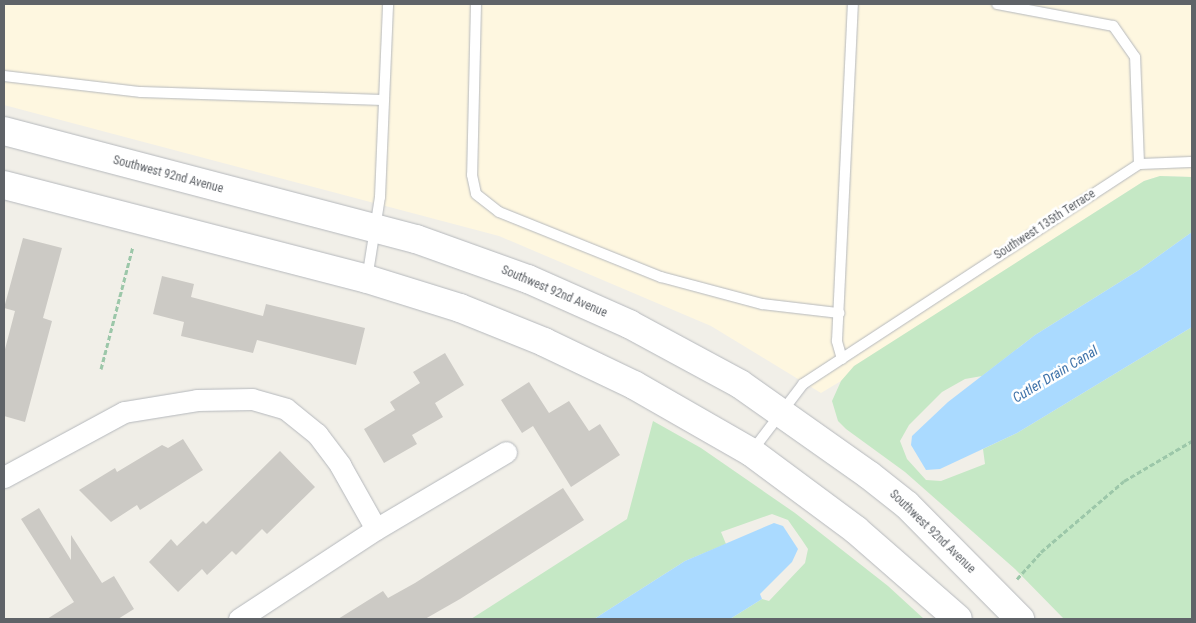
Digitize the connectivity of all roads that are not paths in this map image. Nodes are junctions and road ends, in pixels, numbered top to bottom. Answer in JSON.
{"nodes":[{"id":1,"x":388,"y":4,"type":"edge"},
{"id":2,"x":476,"y":4,"type":"edge"},
{"id":3,"x":852,"y":4,"type":"edge"},
{"id":4,"x":997,"y":4,"type":"edge"},
{"id":5,"x":4,"y":76,"type":"edge"},
{"id":6,"x":383,"y":100,"type":"junction"},
{"id":7,"x":4,"y":131,"type":"edge"},
{"id":8,"x":1192,"y":162,"type":"edge"},
{"id":9,"x":1139,"y":164,"type":"junction"},
{"id":10,"x":4,"y":185,"type":"edge"},
{"id":11,"x":377,"y":229,"type":"junction"},
{"id":12,"x":367,"y":279,"type":"junction"},
{"id":13,"x":839,"y":313,"type":"junction"},
{"id":14,"x":842,"y":359,"type":"junction"},
{"id":15,"x":782,"y":412,"type":"junction"},
{"id":16,"x":506,"y":452,"type":"dead end"},
{"id":17,"x":751,"y":452,"type":"junction"},
{"id":18,"x":4,"y":477,"type":"edge"},
{"id":19,"x":376,"y":529,"type":"junction"},
{"id":20,"x":239,"y":619,"type":"edge"},
{"id":21,"x":958,"y":619,"type":"edge"},
{"id":22,"x":1020,"y":619,"type":"edge"}],
"edges":[{"from":1,"to":6,"type":"lane"},
{"from":2,"to":13,"type":"lane"},
{"from":3,"to":13,"type":"lane"},
{"from":4,"to":9,"type":"lane"},
{"from":5,"to":6,"type":"lane"},
{"from":6,"to":11,"type":"lane"},
{"from":7,"to":11,"type":"street","name":"Southwest 92nd Avenue"},
{"from":8,"to":9,"type":"lane"},
{"from":9,"to":14,"type":"lane","name":"Southwest 135th Terrace"},
{"from":10,"to":12,"type":"street"},
{"from":11,"to":12,"type":"lane"},
{"from":11,"to":15,"type":"street","name":"Southwest 92nd Avenue"},
{"from":12,"to":17,"type":"street"},
{"from":13,"to":14,"type":"lane"},
{"from":14,"to":15,"type":"lane","name":"Southwest 135th Terrace"},
{"from":15,"to":17,"type":"lane","name":"Southwest 135th Terrace"},
{"from":15,"to":22,"type":"street","name":"Southwest 92nd Avenue"},
{"from":16,"to":19,"type":"street"},
{"from":17,"to":21,"type":"street"},
{"from":18,"to":19,"type":"street"},
{"from":19,"to":20,"type":"street"}]}
